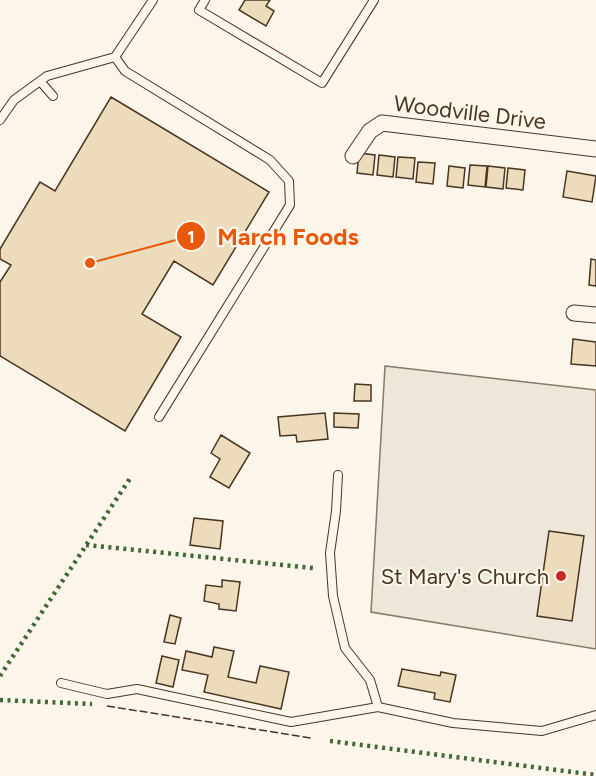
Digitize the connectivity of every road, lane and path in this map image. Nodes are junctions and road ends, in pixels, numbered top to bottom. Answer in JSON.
{"nodes":[{"id":1,"x":153,"y":0,"type":"edge"},
{"id":2,"x":205,"y":0,"type":"edge"},
{"id":3,"x":374,"y":0,"type":"edge"},
{"id":4,"x":115,"y":57,"type":"junction"},
{"id":5,"x":40,"y":81,"type":"junction"},
{"id":6,"x":53,"y":96,"type":"dead end"},
{"id":7,"x":0,"y":120,"type":"edge"},
{"id":8,"x":596,"y":149,"type":"edge"},
{"id":9,"x":353,"y":156,"type":"dead end"},
{"id":10,"x":574,"y":313,"type":"dead end"},
{"id":11,"x":596,"y":315,"type":"edge"},
{"id":12,"x":159,"y":417,"type":"dead end"},
{"id":13,"x":338,"y":475,"type":"dead end"},
{"id":14,"x":61,"y":683,"type":"dead end"},
{"id":15,"x":378,"y":707,"type":"junction"},
{"id":16,"x":596,"y":715,"type":"edge"}],
"edges":[{"from":1,"to":4,"type":"lane"},
{"from":2,"to":3,"type":"lane"},
{"from":4,"to":5,"type":"lane"},
{"from":4,"to":12,"type":"lane"},
{"from":5,"to":6,"type":"lane"},
{"from":5,"to":7,"type":"lane"},
{"from":8,"to":9,"type":"street","name":"Woodville Drive"},
{"from":10,"to":11,"type":"street"},
{"from":13,"to":15,"type":"lane"},
{"from":14,"to":15,"type":"lane"},
{"from":15,"to":16,"type":"lane"}]}
